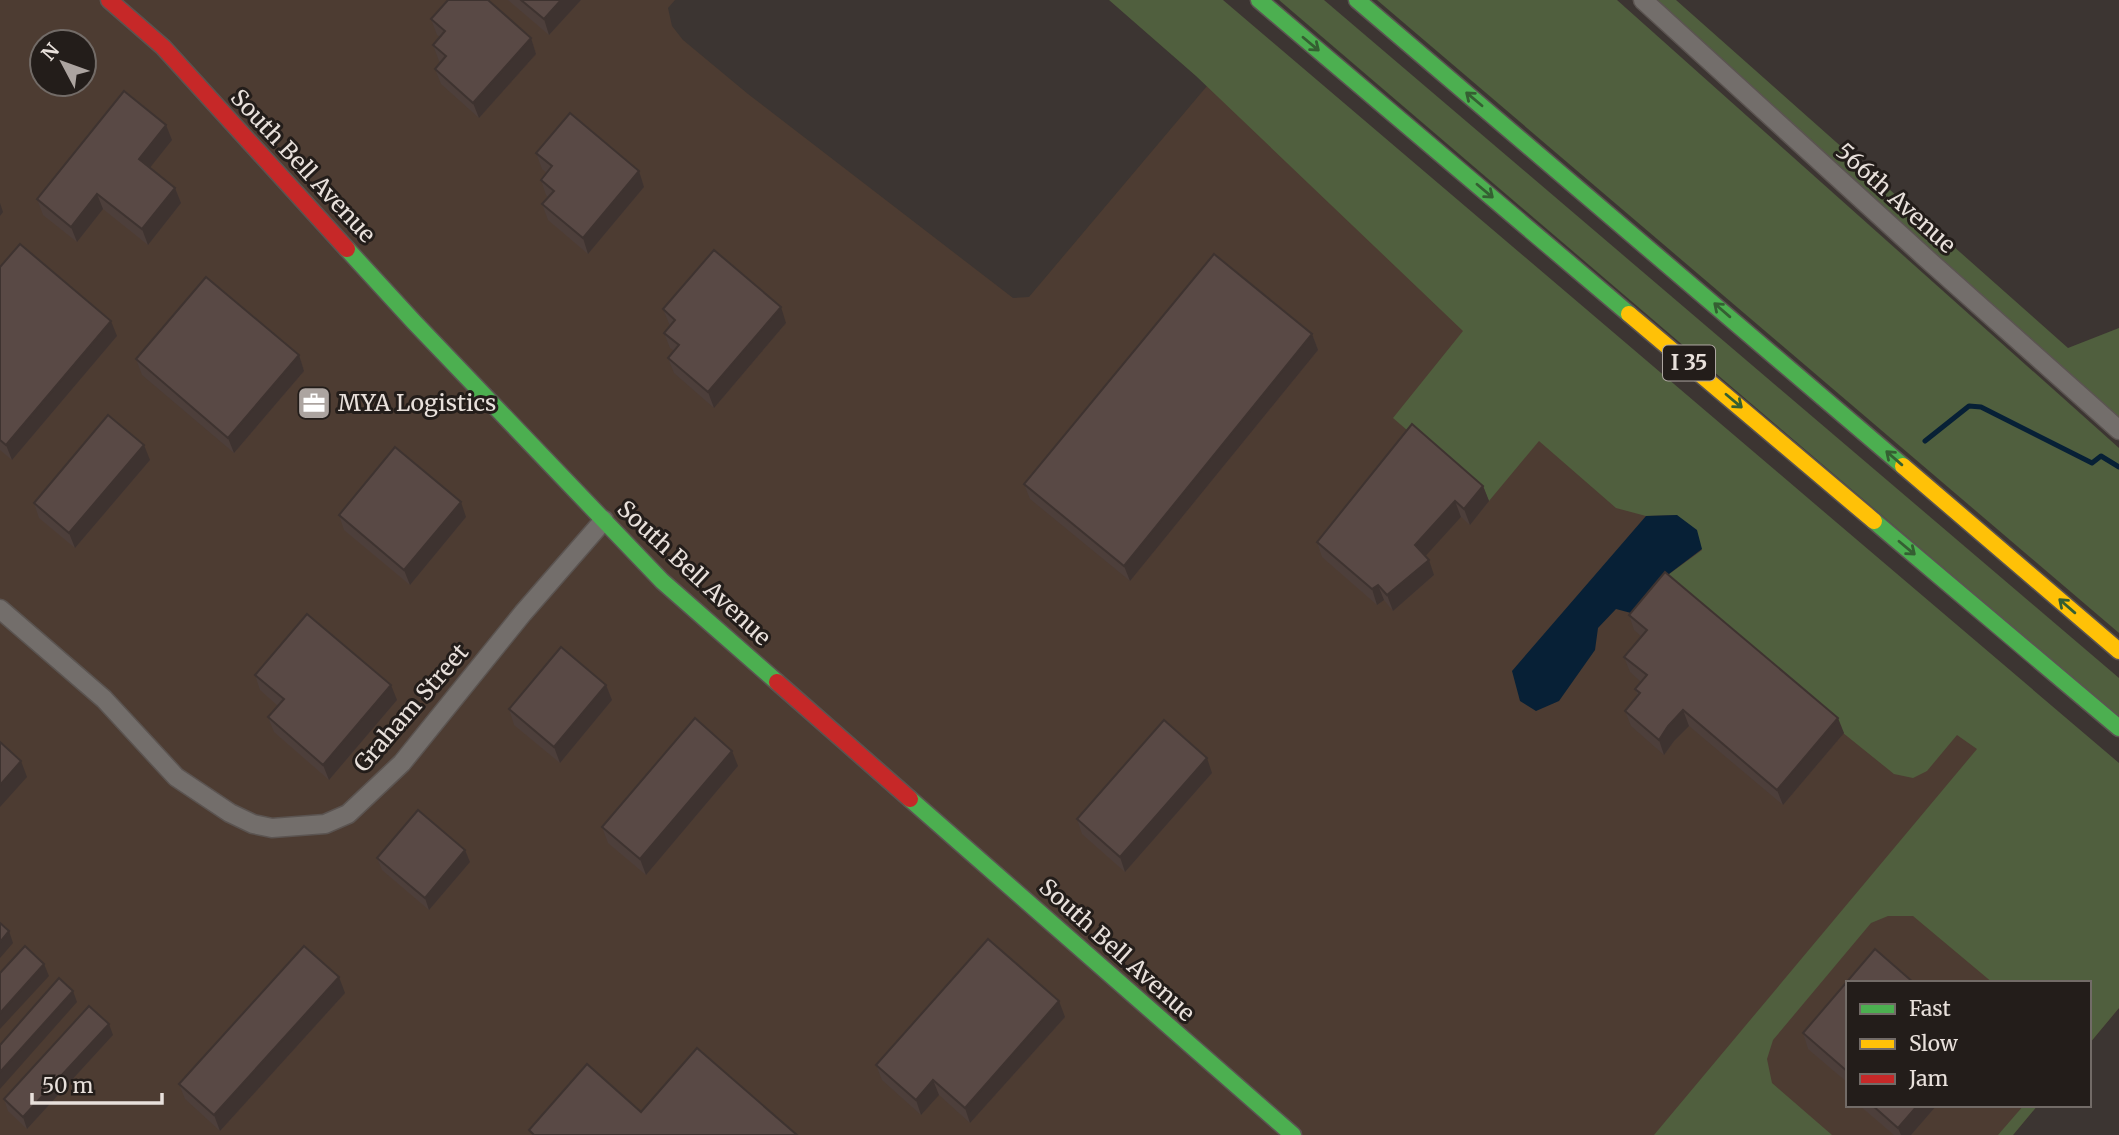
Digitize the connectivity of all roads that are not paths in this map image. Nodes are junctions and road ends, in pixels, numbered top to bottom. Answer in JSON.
{"nodes":[{"id":1,"x":109,"y":0,"type":"edge"},
{"id":2,"x":1259,"y":0,"type":"edge"},
{"id":3,"x":1357,"y":0,"type":"edge"},
{"id":4,"x":1643,"y":0,"type":"edge"},
{"id":5,"x":2119,"y":430,"type":"edge"},
{"id":6,"x":604,"y":520,"type":"junction"},
{"id":7,"x":0,"y":608,"type":"edge"},
{"id":8,"x":2119,"y":651,"type":"edge"},
{"id":9,"x":2119,"y":728,"type":"edge"},
{"id":10,"x":1293,"y":1135,"type":"edge"}],
"edges":[{"from":1,"to":6,"type":"main road","name":"South Bell Avenue"},
{"from":2,"to":9,"type":"main road","number":"I 35","one_way":true},
{"from":8,"to":3,"type":"main road","number":"I 35","one_way":true},
{"from":4,"to":5,"type":"street","name":"566th Avenue"},
{"from":6,"to":7,"type":"street","name":"Graham Street"},
{"from":6,"to":10,"type":"main road","name":"South Bell Avenue"}]}
